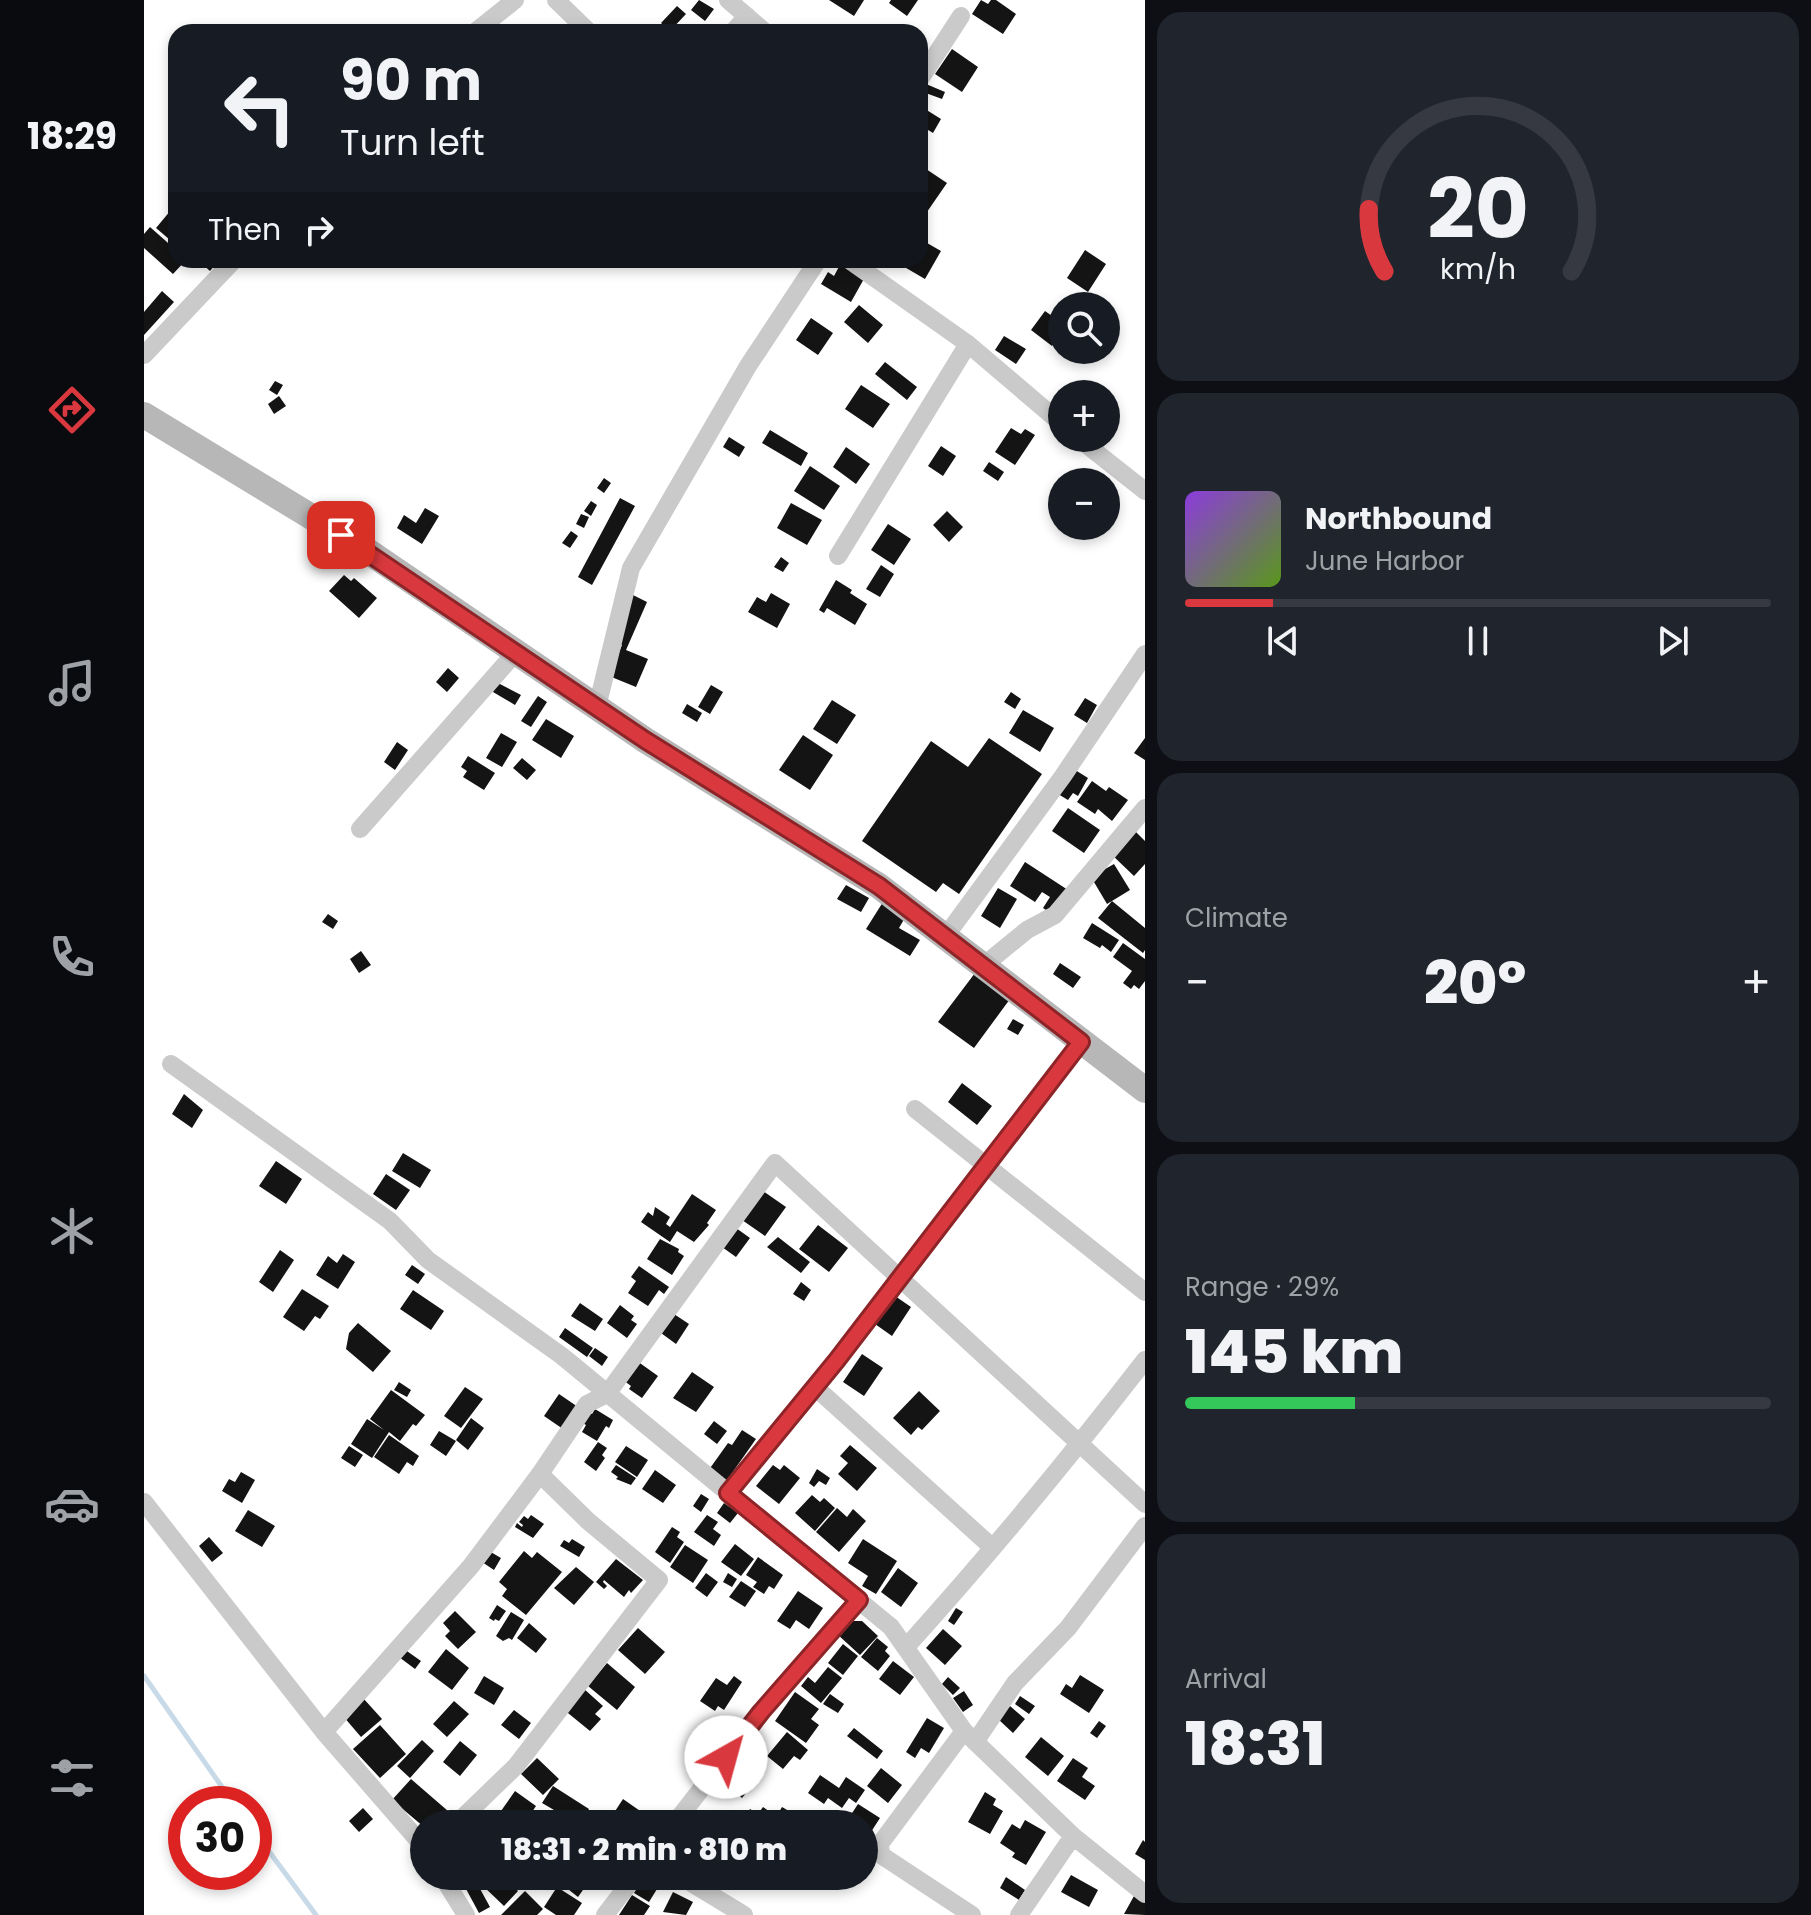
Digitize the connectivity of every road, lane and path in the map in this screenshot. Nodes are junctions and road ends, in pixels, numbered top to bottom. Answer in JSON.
{"nodes":[{"id":1,"x":515,"y":0,"type":"edge"},
{"id":2,"x":556,"y":0,"type":"edge"},
{"id":3,"x":728,"y":0,"type":"edge"},
{"id":4,"x":747,"y":16,"type":"junction"},
{"id":5,"x":961,"y":16,"type":"dead end"},
{"id":6,"x":485,"y":24,"type":"edge"},
{"id":7,"x":581,"y":24,"type":"edge"},
{"id":8,"x":740,"y":24,"type":"edge"},
{"id":9,"x":756,"y":24,"type":"edge"},
{"id":10,"x":928,"y":67,"type":"edge"},
{"id":11,"x":226,"y":268,"type":"edge"},
{"id":12,"x":813,"y":268,"type":"edge"},
{"id":13,"x":860,"y":268,"type":"edge"},
{"id":14,"x":968,"y":344,"type":"junction"},
{"id":15,"x":144,"y":355,"type":"edge"},
{"id":16,"x":1048,"y":412,"type":"edge"},
{"id":17,"x":144,"y":415,"type":"edge"},
{"id":18,"x":1096,"y":452,"type":"edge"},
{"id":19,"x":1145,"y":491,"type":"edge"},
{"id":20,"x":838,"y":556,"type":"dead end"},
{"id":21,"x":516,"y":652,"type":"junction"},
{"id":22,"x":1145,"y":654,"type":"edge"},
{"id":23,"x":597,"y":707,"type":"junction"},
{"id":24,"x":1145,"y":808,"type":"edge"},
{"id":25,"x":360,"y":829,"type":"dead end"},
{"id":26,"x":945,"y":937,"type":"junction"},
{"id":27,"x":983,"y":966,"type":"junction"},
{"id":28,"x":1081,"y":1042,"type":"junction"},
{"id":29,"x":171,"y":1064,"type":"dead end"},
{"id":30,"x":1145,"y":1090,"type":"edge"},
{"id":31,"x":915,"y":1109,"type":"dead end"},
{"id":32,"x":987,"y":1168,"type":"junction"},
{"id":33,"x":899,"y":1279,"type":"junction"},
{"id":34,"x":1145,"y":1292,"type":"edge"},
{"id":35,"x":1145,"y":1360,"type":"edge"},
{"id":36,"x":815,"y":1387,"type":"junction"},
{"id":37,"x":607,"y":1394,"type":"junction"},
{"id":38,"x":1079,"y":1445,"type":"junction"},
{"id":39,"x":540,"y":1474,"type":"junction"},
{"id":40,"x":728,"y":1493,"type":"junction"},
{"id":41,"x":144,"y":1502,"type":"edge"},
{"id":42,"x":1145,"y":1504,"type":"edge"},
{"id":43,"x":1145,"y":1526,"type":"edge"},
{"id":44,"x":993,"y":1548,"type":"junction"},
{"id":45,"x":859,"y":1600,"type":"junction"},
{"id":46,"x":907,"y":1646,"type":"junction"},
{"id":47,"x":324,"y":1732,"type":"junction"},
{"id":48,"x":970,"y":1736,"type":"junction"},
{"id":49,"x":470,"y":1810,"type":"edge"},
{"id":50,"x":685,"y":1810,"type":"edge"},
{"id":51,"x":410,"y":1831,"type":"edge"},
{"id":52,"x":1073,"y":1836,"type":"junction"},
{"id":53,"x":451,"y":1890,"type":"edge"},
{"id":54,"x":624,"y":1890,"type":"edge"},
{"id":55,"x":703,"y":1890,"type":"edge"},
{"id":56,"x":1145,"y":1894,"type":"edge"},
{"id":57,"x":466,"y":1915,"type":"edge"},
{"id":58,"x":605,"y":1915,"type":"edge"},
{"id":59,"x":744,"y":1915,"type":"edge"},
{"id":60,"x":972,"y":1915,"type":"edge"},
{"id":61,"x":1019,"y":1915,"type":"edge"}],
"edges":[{"from":1,"to":6,"type":"street"},
{"from":2,"to":7,"type":"street"},
{"from":3,"to":4,"type":"street"},
{"from":4,"to":8,"type":"street"},
{"from":4,"to":9,"type":"street"},
{"from":5,"to":10,"type":"street"},
{"from":11,"to":15,"type":"street"},
{"from":12,"to":23,"type":"street"},
{"from":13,"to":14,"type":"street"},
{"from":14,"to":16,"type":"street"},
{"from":14,"to":20,"type":"street"},
{"from":17,"to":21,"type":"street"},
{"from":18,"to":19,"type":"street"},
{"from":21,"to":23,"type":"street"},
{"from":21,"to":25,"type":"street"},
{"from":22,"to":26,"type":"street"},
{"from":23,"to":26,"type":"street"},
{"from":24,"to":27,"type":"street"},
{"from":26,"to":27,"type":"street"},
{"from":27,"to":28,"type":"street"},
{"from":28,"to":30,"type":"street"},
{"from":28,"to":32,"type":"street"},
{"from":29,"to":37,"type":"street"},
{"from":31,"to":32,"type":"street"},
{"from":32,"to":33,"type":"street"},
{"from":32,"to":34,"type":"street"},
{"from":33,"to":36,"type":"street"},
{"from":33,"to":37,"type":"street"},
{"from":33,"to":38,"type":"street"},
{"from":35,"to":38,"type":"street"},
{"from":36,"to":40,"type":"street"},
{"from":36,"to":44,"type":"street"},
{"from":37,"to":39,"type":"street"},
{"from":37,"to":40,"type":"street"},
{"from":38,"to":42,"type":"street"},
{"from":38,"to":44,"type":"street"},
{"from":39,"to":47,"type":"street"},
{"from":39,"to":49,"type":"street"},
{"from":40,"to":45,"type":"street"},
{"from":41,"to":47,"type":"street"},
{"from":43,"to":48,"type":"street"},
{"from":44,"to":46,"type":"street"},
{"from":45,"to":46,"type":"street"},
{"from":45,"to":50,"type":"street"},
{"from":46,"to":48,"type":"street"},
{"from":47,"to":51,"type":"street"},
{"from":48,"to":52,"type":"street"},
{"from":48,"to":60,"type":"street"},
{"from":52,"to":56,"type":"street"},
{"from":52,"to":61,"type":"street"},
{"from":53,"to":57,"type":"street"},
{"from":54,"to":58,"type":"street"},
{"from":55,"to":59,"type":"street"}]}
